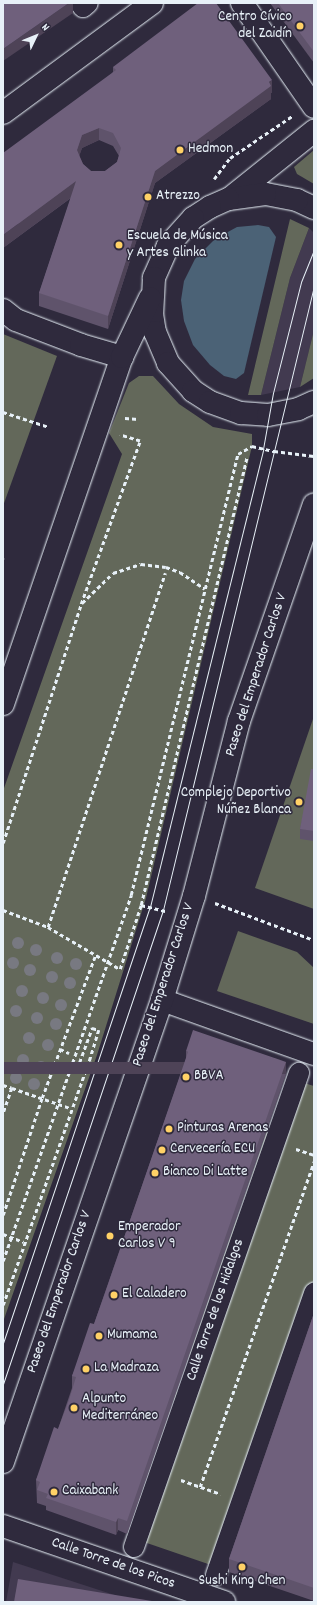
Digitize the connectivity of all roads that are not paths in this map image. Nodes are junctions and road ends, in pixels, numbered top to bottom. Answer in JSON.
{"nodes":[{"id":1,"x":80,"y":3,"type":"edge"},
{"id":2,"x":88,"y":3,"type":"edge"},
{"id":3,"x":152,"y":3,"type":"edge"},
{"id":4,"x":242,"y":3,"type":"edge"},
{"id":5,"x":314,"y":107,"type":"edge"},
{"id":6,"x":3,"y":113,"type":"edge"},
{"id":7,"x":314,"y":131,"type":"edge"},
{"id":8,"x":228,"y":199,"type":"junction"},
{"id":9,"x":314,"y":208,"type":"edge"},
{"id":10,"x":152,"y":294,"type":"junction"},
{"id":11,"x":3,"y":310,"type":"edge"},
{"id":12,"x":122,"y":357,"type":"junction"},
{"id":13,"x":314,"y":402,"type":"edge"},
{"id":14,"x":314,"y":505,"type":"edge"},
{"id":15,"x":3,"y":704,"type":"edge"},
{"id":16,"x":162,"y":1000,"type":"junction"},
{"id":17,"x":314,"y":1054,"type":"edge"},
{"id":18,"x":299,"y":1073,"type":"dead end"},
{"id":19,"x":314,"y":1293,"type":"edge"},
{"id":20,"x":3,"y":1462,"type":"edge"},
{"id":21,"x":3,"y":1526,"type":"edge"},
{"id":22,"x":134,"y":1546,"type":"dead end"},
{"id":23,"x":216,"y":1575,"type":"dead end"},
{"id":24,"x":224,"y":1602,"type":"edge"}],
"edges":[{"from":1,"to":2,"type":"street"},
{"from":3,"to":6,"type":"main road"},
{"from":4,"to":5,"type":"main road"},
{"from":7,"to":8,"type":"main road"},
{"from":8,"to":9,"type":"main road"},
{"from":8,"to":10,"type":"main road"},
{"from":10,"to":12,"type":"main road"},
{"from":10,"to":13,"type":"main road"},
{"from":11,"to":12,"type":"main road"},
{"from":12,"to":15,"type":"main road"},
{"from":14,"to":16,"type":"main road","name":"Paseo del Emperador Carlos V"},
{"from":16,"to":17,"type":"main road"},
{"from":16,"to":20,"type":"main road","name":"Paseo del Emperador Carlos V"},
{"from":18,"to":22,"type":"street","name":"Calle Torre de los Hidalgos"},
{"from":19,"to":23,"type":"street"},
{"from":21,"to":24,"type":"main road","name":"Calle Torre de los Picos"}]}
